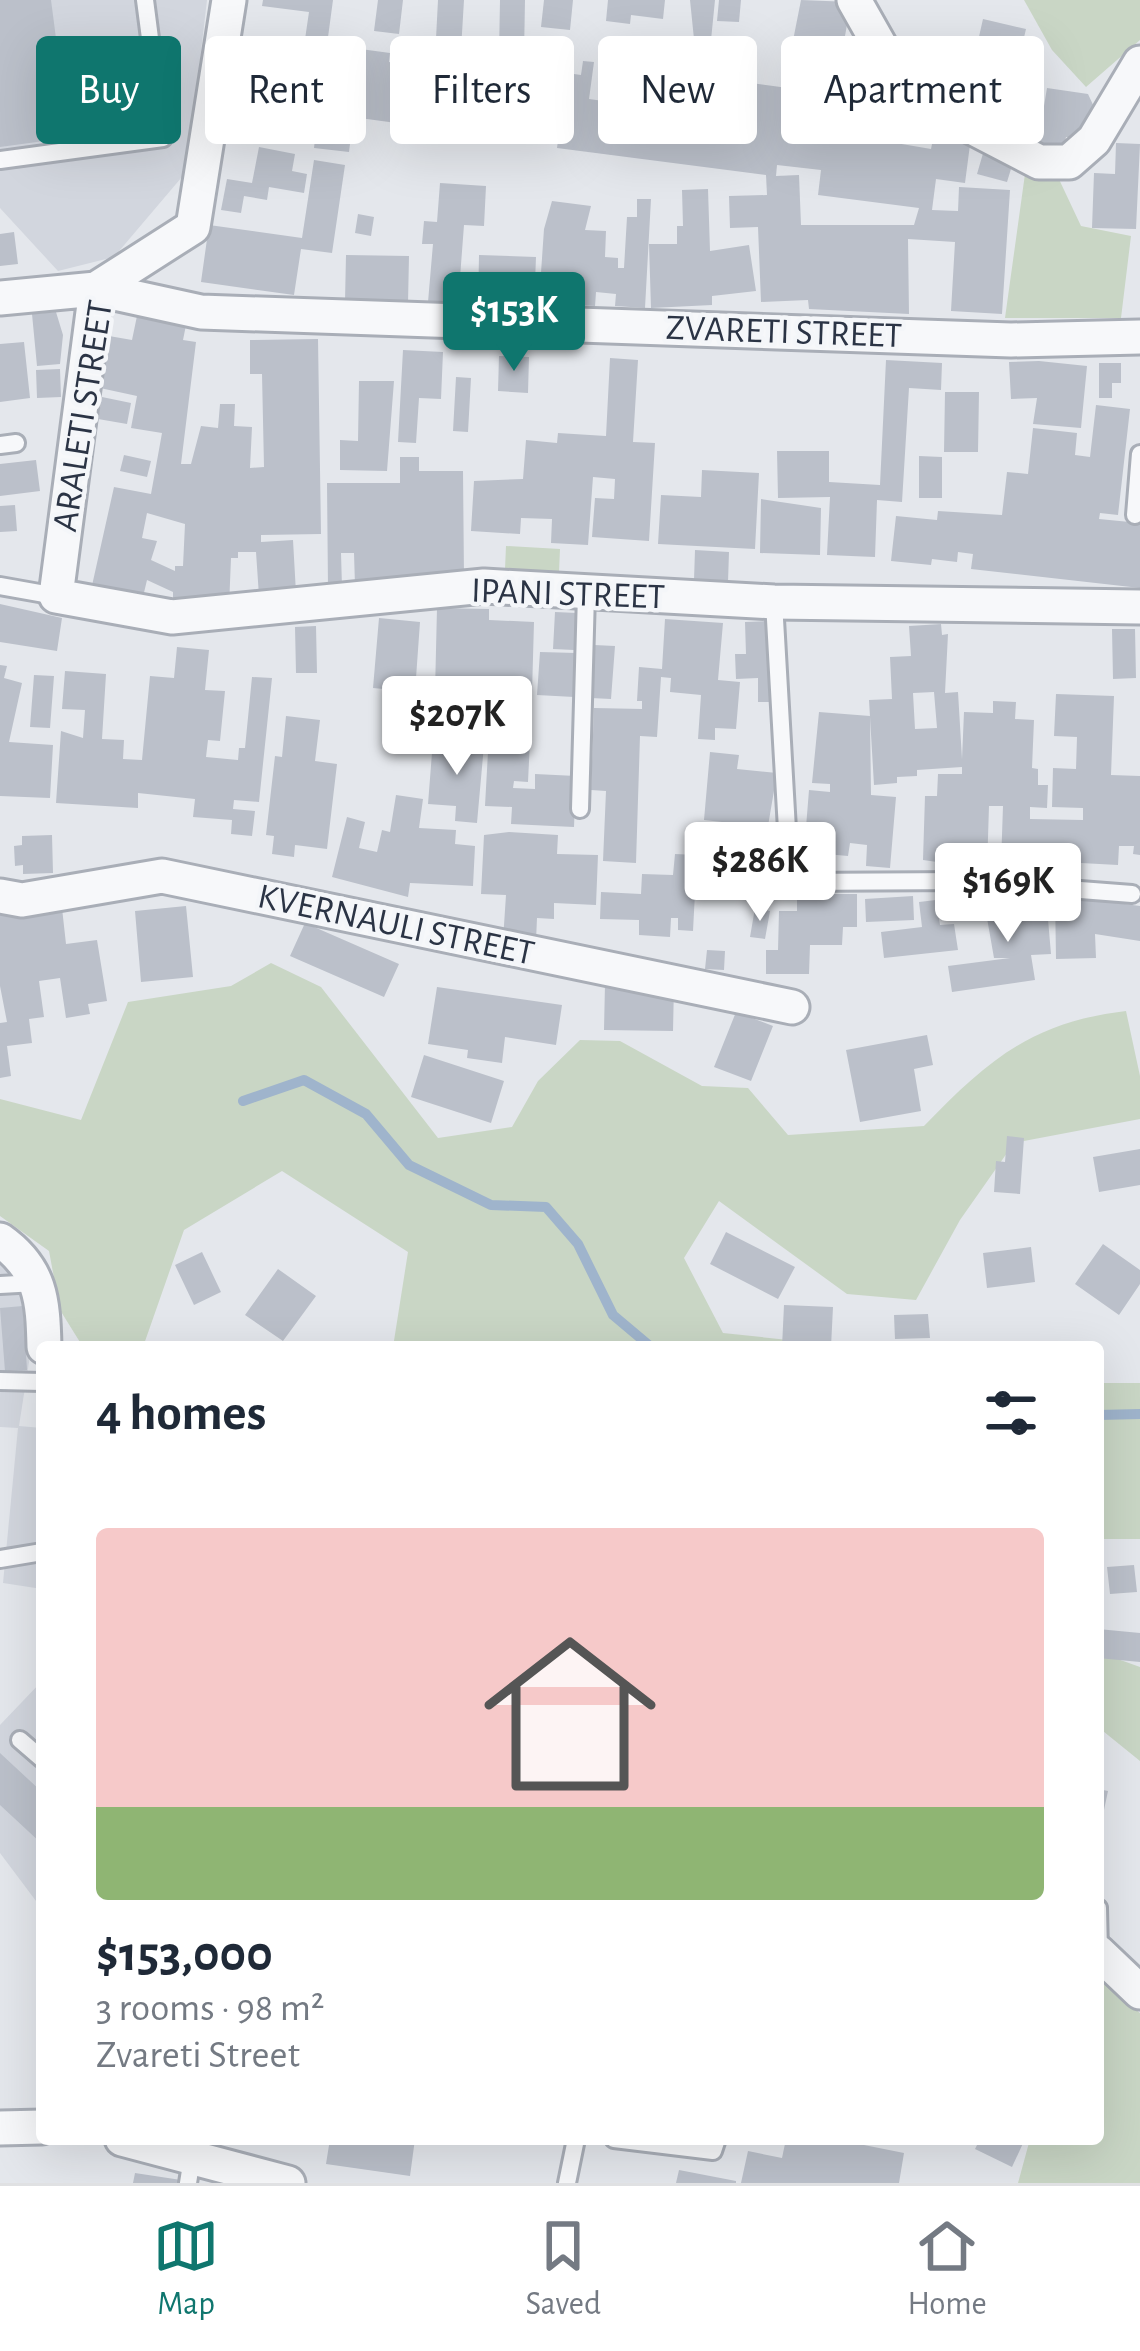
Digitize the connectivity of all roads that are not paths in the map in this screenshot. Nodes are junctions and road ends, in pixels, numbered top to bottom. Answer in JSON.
{"nodes":[{"id":1,"x":145,"y":0,"type":"edge"},
{"id":2,"x":229,"y":0,"type":"edge"},
{"id":3,"x":854,"y":0,"type":"edge"},
{"id":4,"x":1140,"y":63,"type":"edge"},
{"id":5,"x":0,"y":160,"type":"edge"},
{"id":6,"x":96,"y":289,"type":"junction"},
{"id":7,"x":0,"y":298,"type":"edge"},
{"id":8,"x":1140,"y":337,"type":"edge"},
{"id":9,"x":1140,"y":454,"type":"edge"},
{"id":10,"x":1135,"y":515,"type":"dead end"},
{"id":11,"x":0,"y":586,"type":"edge"},
{"id":12,"x":586,"y":594,"type":"junction"},
{"id":13,"x":56,"y":596,"type":"junction"},
{"id":14,"x":774,"y":602,"type":"junction"},
{"id":15,"x":1140,"y":607,"type":"edge"},
{"id":16,"x":580,"y":809,"type":"dead end"},
{"id":17,"x":1132,"y":894,"type":"dead end"},
{"id":18,"x":0,"y":896,"type":"edge"},
{"id":19,"x":792,"y":1006,"type":"dead end"},
{"id":20,"x":0,"y":1240,"type":"edge"},
{"id":21,"x":37,"y":1282,"type":"junction"},
{"id":22,"x":0,"y":1285,"type":"edge"},
{"id":23,"x":44,"y":1341,"type":"edge"},
{"id":24,"x":0,"y":1381,"type":"edge"},
{"id":25,"x":36,"y":1382,"type":"edge"},
{"id":26,"x":36,"y":1553,"type":"edge"},
{"id":27,"x":0,"y":1559,"type":"edge"},
{"id":28,"x":20,"y":1740,"type":"dead end"},
{"id":29,"x":36,"y":1755,"type":"edge"},
{"id":30,"x":1104,"y":1958,"type":"edge"},
{"id":31,"x":1140,"y":1992,"type":"edge"},
{"id":32,"x":36,"y":2127,"type":"edge"},
{"id":33,"x":0,"y":2128,"type":"edge"},
{"id":34,"x":141,"y":2145,"type":"edge"},
{"id":35,"x":575,"y":2145,"type":"edge"},
{"id":36,"x":660,"y":2145,"type":"edge"},
{"id":37,"x":715,"y":2145,"type":"edge"},
{"id":38,"x":188,"y":2160,"type":"edge"},
{"id":39,"x":288,"y":2183,"type":"edge"},
{"id":40,"x":567,"y":2183,"type":"edge"}],
"edges":[{"from":1,"to":5,"type":"lane"},
{"from":2,"to":6,"type":"street","name":"ARALETI STREET"},
{"from":3,"to":4,"type":"street"},
{"from":6,"to":7,"type":"street","name":"ZVARETI STREET"},
{"from":6,"to":8,"type":"street","name":"ZVARETI STREET"},
{"from":6,"to":13,"type":"street","name":"ARALETI STREET"},
{"from":9,"to":10,"type":"lane"},
{"from":11,"to":13,"type":"lane","name":"IPANI STREET"},
{"from":12,"to":13,"type":"street","name":"IPANI STREET"},
{"from":12,"to":14,"type":"street","name":"IPANI STREET"},
{"from":12,"to":16,"type":"lane"},
{"from":14,"to":15,"type":"street","name":"IPANI STREET"},
{"from":14,"to":17,"type":"lane"},
{"from":18,"to":19,"type":"street","name":"KVERNAULI STREET"},
{"from":20,"to":21,"type":"street"},
{"from":21,"to":22,"type":"lane"},
{"from":21,"to":23,"type":"street"},
{"from":24,"to":25,"type":"lane"},
{"from":26,"to":27,"type":"lane"},
{"from":28,"to":29,"type":"lane"},
{"from":30,"to":31,"type":"street"},
{"from":32,"to":33,"type":"street"},
{"from":34,"to":38,"type":"street"},
{"from":35,"to":40,"type":"lane"},
{"from":36,"to":37,"type":"lane"},
{"from":38,"to":39,"type":"street"}]}
